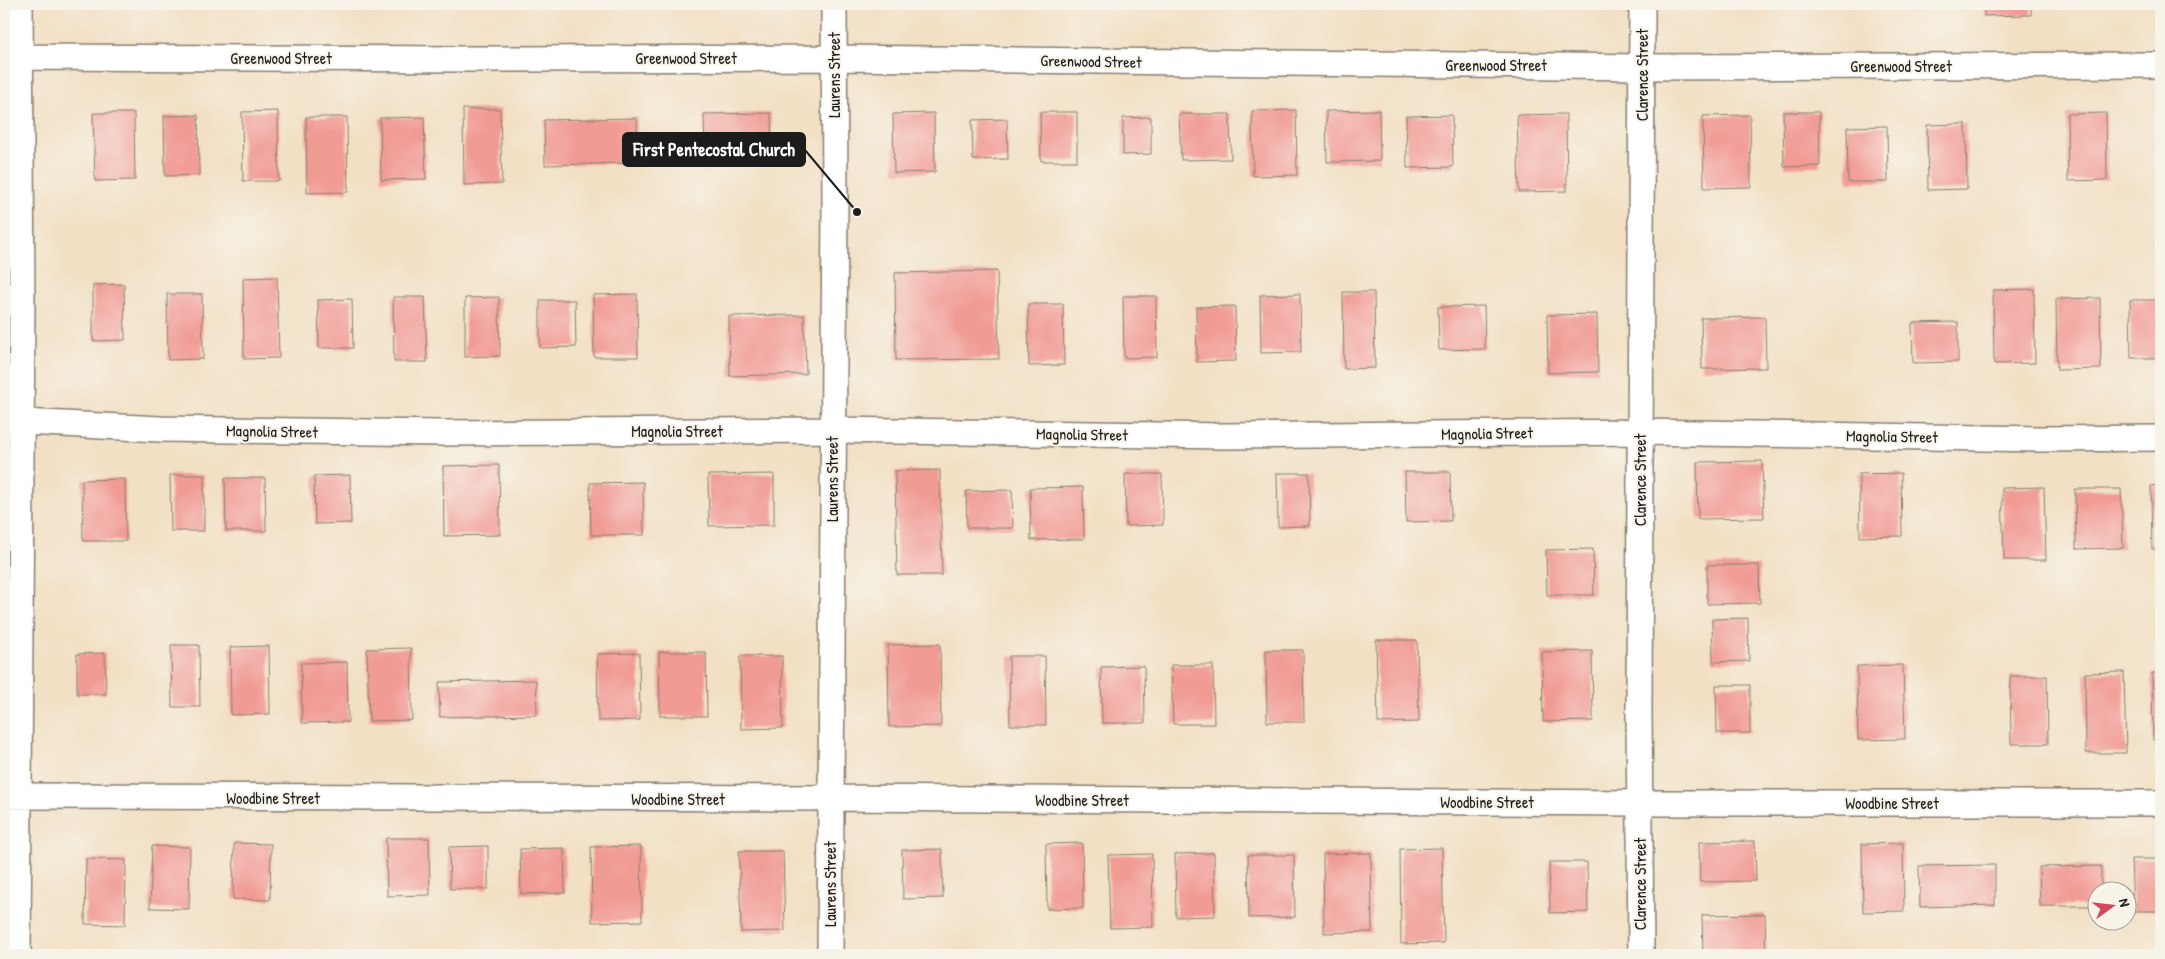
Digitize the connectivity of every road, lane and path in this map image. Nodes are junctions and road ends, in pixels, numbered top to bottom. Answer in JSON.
{"nodes":[{"id":1,"x":20,"y":4,"type":"edge"},
{"id":2,"x":834,"y":4,"type":"edge"},
{"id":3,"x":1642,"y":4,"type":"edge"},
{"id":4,"x":20,"y":57,"type":"junction"},
{"id":5,"x":834,"y":58,"type":"junction"},
{"id":6,"x":2161,"y":65,"type":"edge"},
{"id":7,"x":1642,"y":67,"type":"junction"},
{"id":8,"x":12,"y":422,"type":"edge"},
{"id":9,"x":832,"y":430,"type":"junction"},
{"id":10,"x":1640,"y":432,"type":"junction"},
{"id":11,"x":2161,"y":438,"type":"edge"},
{"id":12,"x":11,"y":796,"type":"edge"},
{"id":13,"x":831,"y":798,"type":"junction"},
{"id":14,"x":1640,"y":803,"type":"junction"},
{"id":15,"x":2161,"y":803,"type":"edge"},
{"id":16,"x":18,"y":955,"type":"edge"},
{"id":17,"x":830,"y":955,"type":"edge"},
{"id":18,"x":1641,"y":955,"type":"edge"}],
"edges":[{"from":1,"to":4,"type":"street"},
{"from":2,"to":5,"type":"street","name":"Laurens Street"},
{"from":3,"to":7,"type":"street","name":"Clarence Street"},
{"from":4,"to":5,"type":"street","name":"Greenwood Street"},
{"from":4,"to":8,"type":"street"},
{"from":5,"to":7,"type":"street","name":"Greenwood Street"},
{"from":5,"to":9,"type":"street","name":"Laurens Street"},
{"from":6,"to":7,"type":"street","name":"Greenwood Street"},
{"from":7,"to":10,"type":"street","name":"Clarence Street"},
{"from":8,"to":9,"type":"street","name":"Magnolia Street"},
{"from":8,"to":12,"type":"street"},
{"from":9,"to":10,"type":"street","name":"Magnolia Street"},
{"from":9,"to":13,"type":"street","name":"Laurens Street"},
{"from":10,"to":11,"type":"street","name":"Magnolia Street"},
{"from":10,"to":14,"type":"street","name":"Clarence Street"},
{"from":12,"to":13,"type":"street","name":"Woodbine Street"},
{"from":12,"to":16,"type":"street"},
{"from":13,"to":14,"type":"street","name":"Woodbine Street"},
{"from":13,"to":17,"type":"street","name":"Laurens Street"},
{"from":14,"to":15,"type":"street","name":"Woodbine Street"},
{"from":14,"to":18,"type":"street","name":"Clarence Street"}]}
